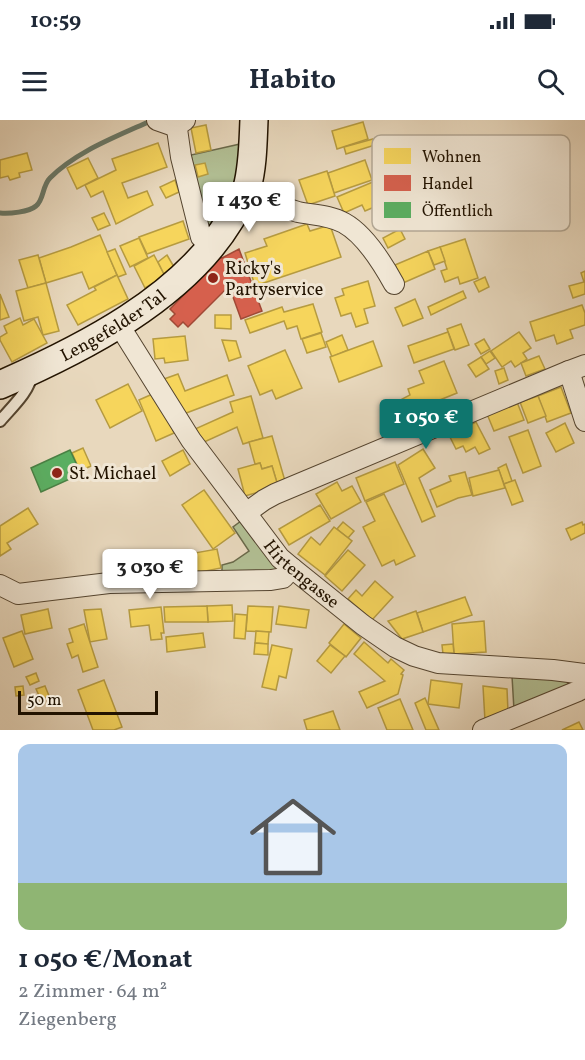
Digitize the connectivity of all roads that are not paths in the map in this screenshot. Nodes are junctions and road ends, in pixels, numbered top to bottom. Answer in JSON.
{"nodes":[{"id":1,"x":157,"y":120,"type":"edge"},
{"id":2,"x":254,"y":120,"type":"edge"},
{"id":3,"x":181,"y":124,"type":"edge"},
{"id":4,"x":245,"y":193,"type":"junction"},
{"id":5,"x":211,"y":247,"type":"junction"},
{"id":6,"x":394,"y":284,"type":"dead end"},
{"id":7,"x":119,"y":324,"type":"junction"},
{"id":8,"x":577,"y":368,"type":"edge"},
{"id":9,"x":30,"y":372,"type":"junction"},
{"id":10,"x":0,"y":385,"type":"edge"},
{"id":11,"x":0,"y":421,"type":"edge"},
{"id":12,"x":585,"y":421,"type":"edge"},
{"id":13,"x":246,"y":513,"type":"junction"},
{"id":14,"x":292,"y":568,"type":"junction"},
{"id":15,"x":0,"y":585,"type":"edge"},
{"id":16,"x":585,"y":674,"type":"edge"},
{"id":17,"x":585,"y":685,"type":"edge"},
{"id":18,"x":483,"y":730,"type":"edge"}],
"edges":[{"from":1,"to":3,"type":"street"},
{"from":2,"to":4,"type":"street","name":"Lengefelder Tal"},
{"from":3,"to":5,"type":"street"},
{"from":4,"to":5,"type":"street","name":"Lengefelder Tal"},
{"from":4,"to":6,"type":"street"},
{"from":5,"to":7,"type":"street","name":"Lengefelder Tal"},
{"from":7,"to":9,"type":"street","name":"Lengefelder Tal"},
{"from":7,"to":13,"type":"street","name":"Hirtengasse"},
{"from":8,"to":12,"type":"street"},
{"from":8,"to":13,"type":"street"},
{"from":9,"to":10,"type":"street","name":"Lengefelder Tal"},
{"from":9,"to":11,"type":"lane"},
{"from":13,"to":14,"type":"street","name":"Hirtengasse"},
{"from":14,"to":15,"type":"street"},
{"from":14,"to":16,"type":"street","name":"Hirtengasse"},
{"from":17,"to":18,"type":"street"}]}
